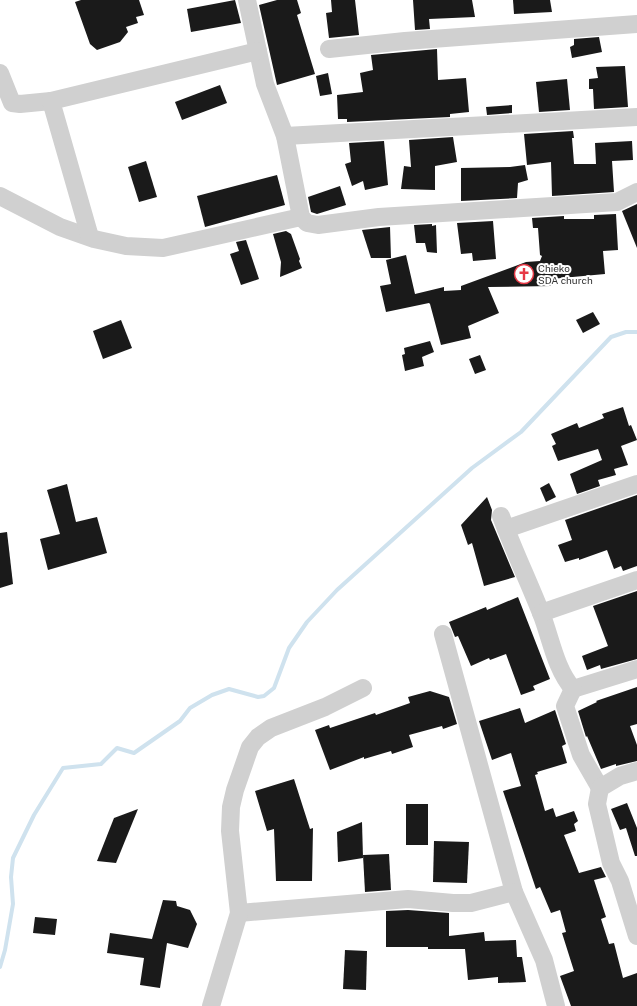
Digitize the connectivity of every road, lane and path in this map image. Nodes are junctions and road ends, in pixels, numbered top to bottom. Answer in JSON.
{"nodes":[{"id":1,"x":247,"y":0,"type":"edge"},
{"id":2,"x":637,"y":24,"type":"edge"},
{"id":3,"x":329,"y":49,"type":"dead end"},
{"id":4,"x":258,"y":51,"type":"junction"},
{"id":5,"x":0,"y":73,"type":"edge"},
{"id":6,"x":51,"y":101,"type":"junction"},
{"id":7,"x":637,"y":117,"type":"edge"},
{"id":8,"x":285,"y":136,"type":"junction"},
{"id":9,"x":637,"y":192,"type":"edge"},
{"id":10,"x":0,"y":196,"type":"edge"},
{"id":11,"x":301,"y":217,"type":"junction"},
{"id":12,"x":90,"y":237,"type":"junction"},
{"id":13,"x":637,"y":484,"type":"edge"},
{"id":14,"x":637,"y":580,"type":"edge"},
{"id":15,"x":541,"y":612,"type":"junction"},
{"id":16,"x":443,"y":634,"type":"dead end"},
{"id":17,"x":637,"y":670,"type":"edge"},
{"id":18,"x":364,"y":688,"type":"dead end"},
{"id":19,"x":573,"y":689,"type":"junction"},
{"id":20,"x":637,"y":771,"type":"edge"},
{"id":21,"x":600,"y":788,"type":"junction"},
{"id":22,"x":514,"y":892,"type":"junction"},
{"id":23,"x":239,"y":913,"type":"junction"},
{"id":24,"x":637,"y":936,"type":"edge"},
{"id":25,"x":211,"y":1006,"type":"edge"},
{"id":26,"x":556,"y":1006,"type":"edge"}],
"edges":[{"from":1,"to":4,"type":"street"},
{"from":2,"to":3,"type":"street"},
{"from":4,"to":6,"type":"street"},
{"from":4,"to":8,"type":"street"},
{"from":5,"to":6,"type":"street"},
{"from":6,"to":12,"type":"street"},
{"from":7,"to":8,"type":"street"},
{"from":8,"to":11,"type":"street"},
{"from":9,"to":11,"type":"street"},
{"from":10,"to":12,"type":"street"},
{"from":11,"to":12,"type":"street"},
{"from":13,"to":15,"type":"street"},
{"from":14,"to":15,"type":"street"},
{"from":15,"to":19,"type":"street"},
{"from":16,"to":22,"type":"street"},
{"from":17,"to":19,"type":"street"},
{"from":18,"to":23,"type":"street"},
{"from":19,"to":21,"type":"street"},
{"from":20,"to":21,"type":"street"},
{"from":21,"to":24,"type":"street"},
{"from":22,"to":23,"type":"street"},
{"from":22,"to":26,"type":"street"},
{"from":23,"to":25,"type":"street"}]}
